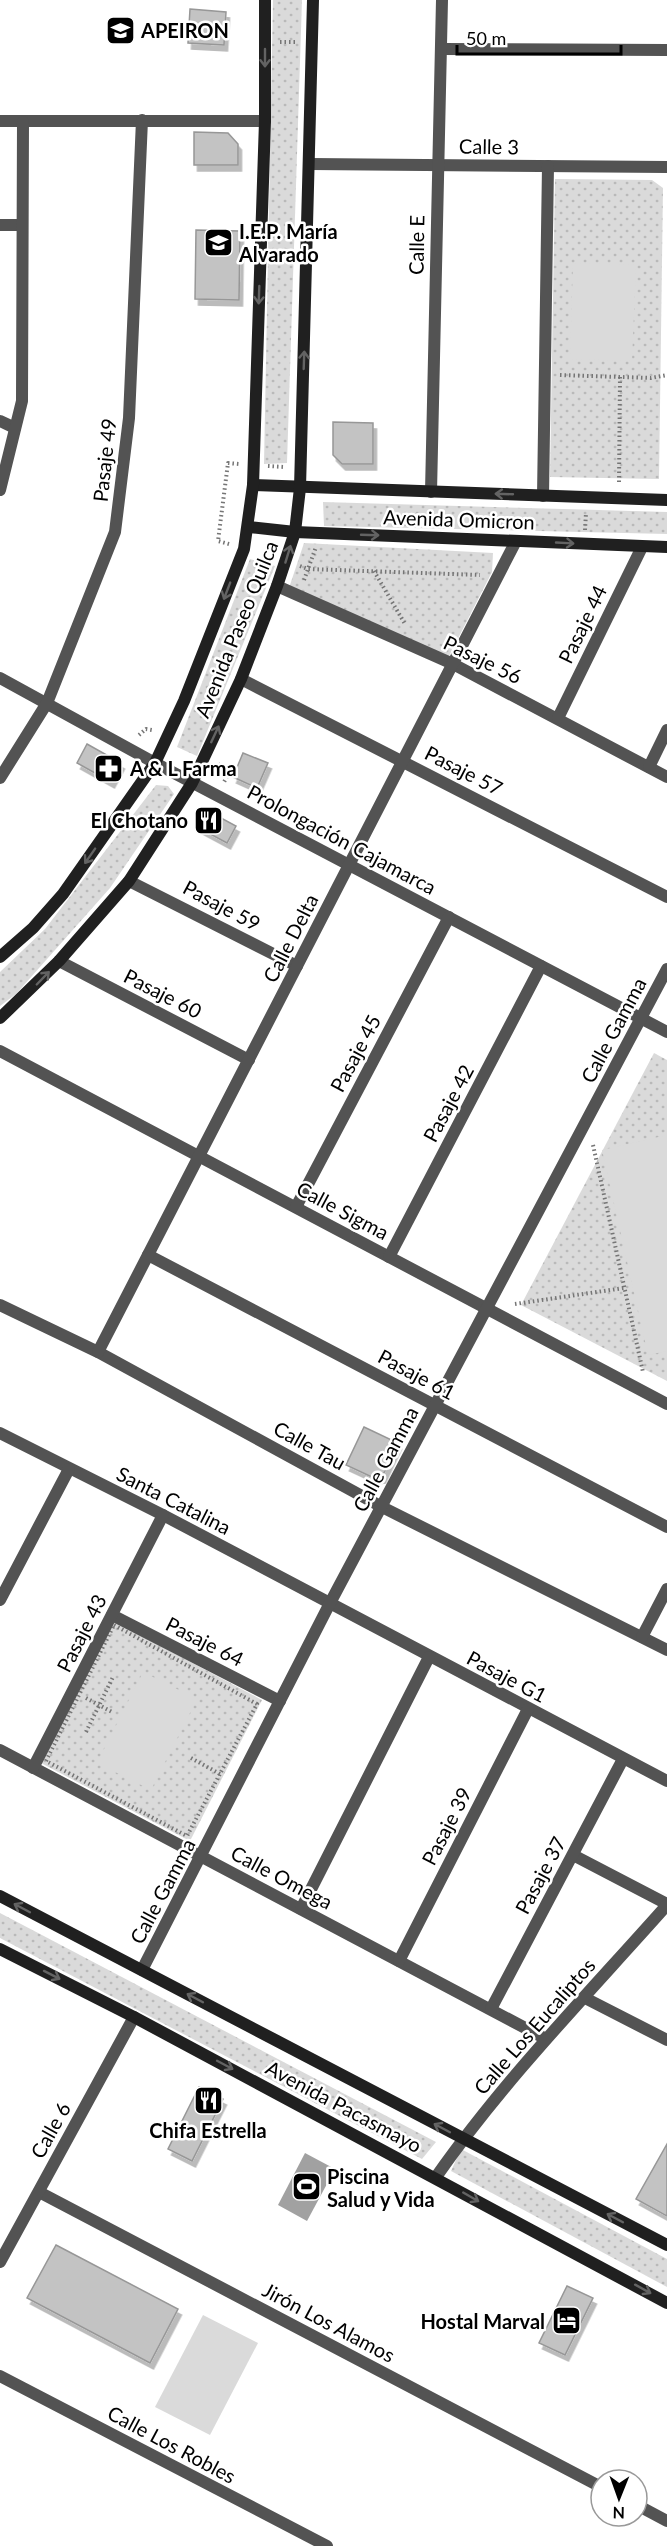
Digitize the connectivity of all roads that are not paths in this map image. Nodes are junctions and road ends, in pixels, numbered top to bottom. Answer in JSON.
{"nodes":[{"id":1,"x":265,"y":0,"type":"edge"},
{"id":2,"x":313,"y":0,"type":"edge"},
{"id":3,"x":442,"y":0,"type":"edge"},
{"id":4,"x":441,"y":49,"type":"junction"},
{"id":5,"x":667,"y":50,"type":"edge"},
{"id":6,"x":142,"y":120,"type":"junction"},
{"id":7,"x":0,"y":121,"type":"edge"},
{"id":8,"x":265,"y":121,"type":"junction"},
{"id":9,"x":23,"y":122,"type":"junction"},
{"id":10,"x":310,"y":164,"type":"junction"},
{"id":11,"x":437,"y":164,"type":"junction"},
{"id":12,"x":548,"y":166,"type":"junction"},
{"id":13,"x":667,"y":166,"type":"edge"},
{"id":14,"x":0,"y":225,"type":"edge"},
{"id":15,"x":22,"y":225,"type":"junction"},
{"id":16,"x":0,"y":421,"type":"edge"},
{"id":17,"x":15,"y":428,"type":"junction"},
{"id":18,"x":254,"y":485,"type":"junction"},
{"id":19,"x":300,"y":488,"type":"junction"},
{"id":20,"x":0,"y":490,"type":"edge"},
{"id":21,"x":431,"y":492,"type":"junction"},
{"id":22,"x":667,"y":494,"type":"edge"},
{"id":23,"x":543,"y":496,"type":"junction"},
{"id":24,"x":667,"y":500,"type":"edge"},
{"id":25,"x":249,"y":527,"type":"junction"},
{"id":26,"x":295,"y":532,"type":"junction"},
{"id":27,"x":516,"y":541,"type":"junction"},
{"id":28,"x":642,"y":547,"type":"junction"},
{"id":29,"x":667,"y":547,"type":"edge"},
{"id":30,"x":277,"y":586,"type":"junction"},
{"id":31,"x":453,"y":664,"type":"junction"},
{"id":32,"x":0,"y":678,"type":"edge"},
{"id":33,"x":241,"y":679,"type":"junction"},
{"id":34,"x":47,"y":703,"type":"junction"},
{"id":35,"x":558,"y":718,"type":"junction"},
{"id":36,"x":667,"y":730,"type":"edge"},
{"id":37,"x":403,"y":760,"type":"junction"},
{"id":38,"x":155,"y":763,"type":"junction"},
{"id":39,"x":649,"y":767,"type":"junction"},
{"id":40,"x":667,"y":777,"type":"edge"},
{"id":41,"x":0,"y":778,"type":"edge"},
{"id":42,"x":192,"y":783,"type":"junction"},
{"id":43,"x":349,"y":866,"type":"junction"},
{"id":44,"x":129,"y":880,"type":"junction"},
{"id":45,"x":667,"y":897,"type":"edge"},
{"id":46,"x":449,"y":917,"type":"junction"},
{"id":47,"x":0,"y":957,"type":"edge"},
{"id":48,"x":58,"y":961,"type":"junction"},
{"id":49,"x":297,"y":966,"type":"junction"},
{"id":50,"x":542,"y":966,"type":"junction"},
{"id":51,"x":667,"y":969,"type":"edge"},
{"id":52,"x":0,"y":1018,"type":"edge"},
{"id":53,"x":641,"y":1018,"type":"junction"},
{"id":54,"x":667,"y":1032,"type":"edge"},
{"id":55,"x":0,"y":1051,"type":"edge"},
{"id":56,"x":249,"y":1060,"type":"junction"},
{"id":57,"x":199,"y":1157,"type":"junction"},
{"id":58,"x":296,"y":1207,"type":"junction"},
{"id":59,"x":148,"y":1255,"type":"junction"},
{"id":60,"x":389,"y":1257,"type":"junction"},
{"id":61,"x":0,"y":1305,"type":"edge"},
{"id":62,"x":487,"y":1309,"type":"junction"},
{"id":63,"x":98,"y":1353,"type":"junction"},
{"id":64,"x":667,"y":1404,"type":"edge"},
{"id":65,"x":436,"y":1406,"type":"junction"},
{"id":66,"x":0,"y":1433,"type":"edge"},
{"id":67,"x":69,"y":1468,"type":"junction"},
{"id":68,"x":382,"y":1507,"type":"junction"},
{"id":69,"x":163,"y":1515,"type":"junction"},
{"id":70,"x":667,"y":1527,"type":"edge"},
{"id":71,"x":667,"y":1589,"type":"edge"},
{"id":72,"x":0,"y":1600,"type":"edge"},
{"id":73,"x":329,"y":1605,"type":"junction"},
{"id":74,"x":112,"y":1615,"type":"junction"},
{"id":75,"x":642,"y":1637,"type":"junction"},
{"id":76,"x":667,"y":1650,"type":"edge"},
{"id":77,"x":429,"y":1657,"type":"junction"},
{"id":78,"x":280,"y":1701,"type":"junction"},
{"id":79,"x":528,"y":1709,"type":"junction"},
{"id":80,"x":0,"y":1750,"type":"edge"},
{"id":81,"x":623,"y":1759,"type":"junction"},
{"id":82,"x":33,"y":1768,"type":"junction"},
{"id":83,"x":667,"y":1781,"type":"edge"},
{"id":84,"x":573,"y":1855,"type":"junction"},
{"id":85,"x":202,"y":1857,"type":"junction"},
{"id":86,"x":0,"y":1896,"type":"edge"},
{"id":87,"x":667,"y":1905,"type":"edge"},
{"id":88,"x":301,"y":1909,"type":"junction"},
{"id":89,"x":0,"y":1949,"type":"edge"},
{"id":90,"x":399,"y":1961,"type":"junction"},
{"id":91,"x":142,"y":1970,"type":"junction"},
{"id":92,"x":585,"y":1998,"type":"junction"},
{"id":93,"x":491,"y":2009,"type":"junction"},
{"id":94,"x":135,"y":2017,"type":"junction"},
{"id":95,"x":546,"y":2039,"type":"junction"},
{"id":96,"x":667,"y":2040,"type":"edge"},
{"id":97,"x":463,"y":2139,"type":"junction"},
{"id":98,"x":436,"y":2177,"type":"junction"},
{"id":99,"x":39,"y":2192,"type":"junction"},
{"id":100,"x":667,"y":2245,"type":"edge"},
{"id":101,"x":0,"y":2262,"type":"edge"},
{"id":102,"x":667,"y":2303,"type":"edge"},
{"id":103,"x":0,"y":2376,"type":"edge"},
{"id":104,"x":589,"y":2481,"type":"edge"},
{"id":105,"x":649,"y":2511,"type":"edge"},
{"id":106,"x":667,"y":2521,"type":"edge"},
{"id":107,"x":327,"y":2546,"type":"edge"}],
"edges":[{"from":1,"to":8,"type":"main road","name":"Avenida Paseo Quilca","one_way":true},
{"from":2,"to":10,"type":"main road","name":"Avenida Paseo Quilca"},
{"from":3,"to":4,"type":"street","name":"Calle E"},
{"from":4,"to":5,"type":"street"},
{"from":4,"to":11,"type":"street","name":"Calle E"},
{"from":6,"to":8,"type":"street"},
{"from":6,"to":9,"type":"street"},
{"from":6,"to":34,"type":"street","name":"Pasaje 49"},
{"from":7,"to":9,"type":"street"},
{"from":8,"to":18,"type":"main road","name":"Avenida Paseo Quilca","one_way":true},
{"from":9,"to":15,"type":"street"},
{"from":10,"to":11,"type":"street","name":"Calle 3"},
{"from":19,"to":10,"type":"main road","name":"Avenida Paseo Quilca","one_way":true},
{"from":11,"to":12,"type":"street","name":"Calle 3"},
{"from":11,"to":21,"type":"street","name":"Calle E"},
{"from":12,"to":13,"type":"street","name":"Calle 3"},
{"from":12,"to":23,"type":"street"},
{"from":14,"to":15,"type":"street"},
{"from":15,"to":17,"type":"street"},
{"from":16,"to":17,"type":"street"},
{"from":17,"to":20,"type":"street"},
{"from":18,"to":19,"type":"main road","name":"Avenida Omicron"},
{"from":18,"to":25,"type":"main road","name":"Avenida Paseo Quilca"},
{"from":19,"to":21,"type":"main road","name":"Avenida Omicron"},
{"from":19,"to":26,"type":"main road","name":"Avenida Paseo Quilca"},
{"from":23,"to":21,"type":"main road","name":"Avenida Omicron","one_way":true},
{"from":22,"to":24,"type":"street"},
{"from":23,"to":24,"type":"main road","name":"Avenida Omicron"},
{"from":25,"to":26,"type":"main road","name":"Avenida Omicron"},
{"from":25,"to":38,"type":"main road","name":"Avenida Paseo Quilca","one_way":true},
{"from":26,"to":27,"type":"main road","name":"Avenida Omicron","one_way":true},
{"from":30,"to":26,"type":"main road","name":"Avenida Paseo Quilca","one_way":true},
{"from":27,"to":28,"type":"main road","name":"Avenida Omicron","one_way":true},
{"from":27,"to":31,"type":"street","name":"Calle Delta"},
{"from":28,"to":29,"type":"main road","name":"Avenida Omicron"},
{"from":28,"to":35,"type":"street","name":"Pasaje 44"},
{"from":30,"to":31,"type":"street","name":"Pasaje 56"},
{"from":30,"to":33,"type":"main road","name":"Avenida Paseo Quilca"},
{"from":31,"to":35,"type":"street","name":"Pasaje 56"},
{"from":31,"to":37,"type":"street","name":"Calle Delta"},
{"from":32,"to":34,"type":"street","name":"Prolongación Cajamarca"},
{"from":33,"to":37,"type":"street","name":"Pasaje 57"},
{"from":42,"to":33,"type":"main road","name":"Avenida Paseo Quilca","one_way":true},
{"from":34,"to":38,"type":"street","name":"Prolongación Cajamarca"},
{"from":34,"to":41,"type":"street","name":"Pasaje 49"},
{"from":35,"to":39,"type":"street","name":"Pasaje 56"},
{"from":36,"to":39,"type":"street"},
{"from":37,"to":43,"type":"street","name":"Calle Delta"},
{"from":37,"to":45,"type":"street","name":"Pasaje 57"},
{"from":38,"to":42,"type":"street","name":"Prolongación Cajamarca"},
{"from":38,"to":47,"type":"main road","name":"Avenida Paseo Quilca","one_way":true},
{"from":39,"to":40,"type":"street","name":"Pasaje 56"},
{"from":42,"to":43,"type":"street","name":"Prolongación Cajamarca"},
{"from":42,"to":44,"type":"main road","name":"Avenida Paseo Quilca"},
{"from":43,"to":46,"type":"street","name":"Prolongación Cajamarca"},
{"from":43,"to":49,"type":"street","name":"Calle Delta"},
{"from":44,"to":48,"type":"main road","name":"Avenida Paseo Quilca"},
{"from":44,"to":49,"type":"street","name":"Pasaje 59"},
{"from":46,"to":50,"type":"street","name":"Prolongación Cajamarca"},
{"from":46,"to":58,"type":"street","name":"Pasaje 45"},
{"from":52,"to":48,"type":"main road","name":"Avenida Paseo Quilca","one_way":true},
{"from":48,"to":56,"type":"street","name":"Pasaje 60"},
{"from":49,"to":56,"type":"street","name":"Calle Delta"},
{"from":50,"to":53,"type":"street","name":"Prolongación Cajamarca"},
{"from":50,"to":60,"type":"street","name":"Pasaje 42"},
{"from":51,"to":53,"type":"street","name":"Calle Gamma"},
{"from":53,"to":54,"type":"street","name":"Prolongación Cajamarca"},
{"from":53,"to":62,"type":"street","name":"Calle Gamma"},
{"from":55,"to":57,"type":"street","name":"Calle Sigma"},
{"from":56,"to":57,"type":"street","name":"Calle Delta"},
{"from":57,"to":58,"type":"street","name":"Calle Sigma"},
{"from":57,"to":59,"type":"street","name":"Calle Delta"},
{"from":58,"to":60,"type":"street","name":"Calle Sigma"},
{"from":59,"to":63,"type":"street","name":"Calle Delta"},
{"from":59,"to":65,"type":"street","name":"Pasaje 61"},
{"from":60,"to":62,"type":"street","name":"Calle Sigma"},
{"from":61,"to":63,"type":"street","name":"Calle Tau"},
{"from":62,"to":64,"type":"street","name":"Calle Sigma"},
{"from":62,"to":65,"type":"street","name":"Calle Gamma"},
{"from":63,"to":68,"type":"street","name":"Calle Tau"},
{"from":65,"to":68,"type":"street","name":"Calle Gamma"},
{"from":65,"to":70,"type":"street","name":"Pasaje 61"},
{"from":66,"to":67,"type":"street","name":"Santa Catalina"},
{"from":67,"to":69,"type":"street","name":"Santa Catalina"},
{"from":67,"to":72,"type":"street"},
{"from":68,"to":73,"type":"street","name":"Calle Gamma"},
{"from":68,"to":75,"type":"street","name":"Calle Tau"},
{"from":69,"to":73,"type":"street","name":"Santa Catalina"},
{"from":69,"to":74,"type":"street","name":"Pasaje 43"},
{"from":71,"to":75,"type":"street"},
{"from":73,"to":77,"type":"street","name":"Pasaje G1"},
{"from":73,"to":78,"type":"street","name":"Calle Gamma"},
{"from":74,"to":78,"type":"street","name":"Pasaje 64"},
{"from":74,"to":82,"type":"street","name":"Pasaje 43"},
{"from":75,"to":76,"type":"street","name":"Calle Tau"},
{"from":77,"to":79,"type":"street","name":"Pasaje G1"},
{"from":77,"to":88,"type":"street"},
{"from":78,"to":85,"type":"street","name":"Calle Gamma"},
{"from":79,"to":81,"type":"street","name":"Pasaje G1"},
{"from":79,"to":90,"type":"street","name":"Pasaje 39"},
{"from":80,"to":82,"type":"street","name":"Calle Omega"},
{"from":81,"to":83,"type":"street","name":"Pasaje G1"},
{"from":81,"to":84,"type":"street","name":"Pasaje 37"},
{"from":82,"to":85,"type":"street","name":"Calle Omega"},
{"from":84,"to":87,"type":"street"},
{"from":84,"to":93,"type":"street","name":"Pasaje 37"},
{"from":85,"to":88,"type":"street","name":"Calle Omega"},
{"from":85,"to":91,"type":"street","name":"Calle Gamma"},
{"from":91,"to":86,"type":"main road","name":"Avenida Pacasmayo","one_way":true},
{"from":87,"to":92,"type":"street","name":"Calle Los Eucaliptos"},
{"from":88,"to":90,"type":"street","name":"Calle Omega"},
{"from":89,"to":94,"type":"main road","name":"Avenida Pacasmayo","one_way":true},
{"from":90,"to":93,"type":"street","name":"Calle Omega"},
{"from":97,"to":91,"type":"main road","name":"Avenida Pacasmayo","one_way":true},
{"from":92,"to":95,"type":"street","name":"Calle Los Eucaliptos"},
{"from":92,"to":96,"type":"street"},
{"from":93,"to":95,"type":"street","name":"Calle Omega"},
{"from":94,"to":98,"type":"main road","name":"Avenida Pacasmayo","one_way":true},
{"from":94,"to":99,"type":"street","name":"Calle 6"},
{"from":95,"to":97,"type":"street","name":"Calle Los Eucaliptos"},
{"from":97,"to":98,"type":"street","name":"Calle Los Eucaliptos"},
{"from":100,"to":97,"type":"main road","name":"Avenida Pacasmayo","one_way":true},
{"from":98,"to":102,"type":"main road","name":"Avenida Pacasmayo","one_way":true},
{"from":99,"to":101,"type":"street","name":"Calle 6"},
{"from":99,"to":104,"type":"street","name":"Jirón Los Alamos"},
{"from":103,"to":107,"type":"street","name":"Calle Los Robles"},
{"from":105,"to":106,"type":"street"}]}
